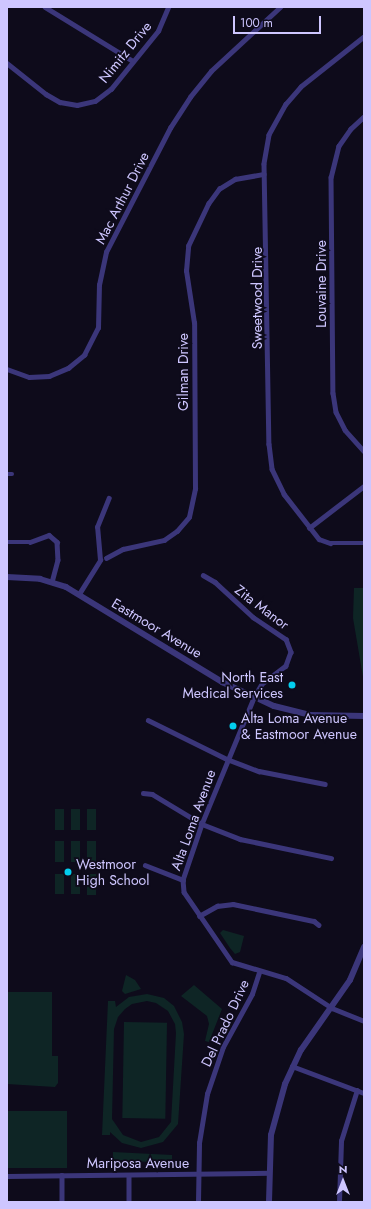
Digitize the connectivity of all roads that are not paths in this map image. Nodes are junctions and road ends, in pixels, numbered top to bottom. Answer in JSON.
{"nodes":[{"id":1,"x":45,"y":7,"type":"edge"},
{"id":2,"x":168,"y":7,"type":"edge"},
{"id":3,"x":280,"y":7,"type":"edge"},
{"id":4,"x":364,"y":37,"type":"edge"},
{"id":5,"x":133,"y":61,"type":"junction"},
{"id":6,"x":7,"y":63,"type":"edge"},
{"id":7,"x":364,"y":117,"type":"edge"},
{"id":8,"x":264,"y":174,"type":"junction"},
{"id":9,"x":7,"y":370,"type":"edge"},
{"id":10,"x":364,"y":451,"type":"edge"},
{"id":11,"x":364,"y":486,"type":"edge"},
{"id":12,"x":109,"y":498,"type":"dead end"},
{"id":13,"x":309,"y":528,"type":"junction"},
{"id":14,"x":7,"y":542,"type":"edge"},
{"id":15,"x":364,"y":543,"type":"edge"},
{"id":16,"x":106,"y":558,"type":"dead end"},
{"id":17,"x":203,"y":575,"type":"dead end"},
{"id":18,"x":7,"y":577,"type":"edge"},
{"id":19,"x":52,"y":582,"type":"junction"},
{"id":20,"x":79,"y":594,"type":"junction"},
{"id":21,"x":254,"y":698,"type":"junction"},
{"id":22,"x":364,"y":716,"type":"edge"},
{"id":23,"x":148,"y":720,"type":"dead end"},
{"id":24,"x":228,"y":759,"type":"junction"},
{"id":25,"x":325,"y":784,"type":"dead end"},
{"id":26,"x":143,"y":793,"type":"dead end"},
{"id":27,"x":202,"y":824,"type":"junction"},
{"id":28,"x":331,"y":858,"type":"dead end"},
{"id":29,"x":145,"y":865,"type":"dead end"},
{"id":30,"x":183,"y":880,"type":"junction"},
{"id":31,"x":199,"y":916,"type":"junction"},
{"id":32,"x":319,"y":925,"type":"dead end"},
{"id":33,"x":364,"y":947,"type":"edge"},
{"id":34,"x":260,"y":972,"type":"junction"},
{"id":35,"x":332,"y":1008,"type":"junction"},
{"id":36,"x":364,"y":1021,"type":"edge"},
{"id":37,"x":292,"y":1066,"type":"junction"},
{"id":38,"x":357,"y":1090,"type":"junction"},
{"id":39,"x":364,"y":1093,"type":"edge"},
{"id":40,"x":269,"y":1173,"type":"junction"},
{"id":41,"x":198,"y":1174,"type":"junction"},
{"id":42,"x":62,"y":1175,"type":"junction"},
{"id":43,"x":129,"y":1175,"type":"junction"},
{"id":44,"x":7,"y":1176,"type":"edge"},
{"id":45,"x":62,"y":1202,"type":"edge"},
{"id":46,"x":129,"y":1202,"type":"edge"},
{"id":47,"x":198,"y":1202,"type":"edge"},
{"id":48,"x":269,"y":1202,"type":"edge"},
{"id":49,"x":339,"y":1202,"type":"edge"}],
"edges":[{"from":1,"to":5,"type":"street"},
{"from":2,"to":5,"type":"street","name":"Nimitz Drive"},
{"from":3,"to":9,"type":"street","name":"Mac Arthur Drive"},
{"from":4,"to":8,"type":"street","name":"Sweetwood Drive"},
{"from":5,"to":6,"type":"street","name":"Nimitz Drive"},
{"from":7,"to":10,"type":"street","name":"Louvaine Drive"},
{"from":8,"to":13,"type":"street","name":"Sweetwood Drive"},
{"from":8,"to":16,"type":"street","name":"Gilman Drive"},
{"from":11,"to":13,"type":"street"},
{"from":12,"to":20,"type":"street"},
{"from":13,"to":15,"type":"street","name":"Sweetwood Drive"},
{"from":14,"to":19,"type":"street"},
{"from":17,"to":21,"type":"street","name":"Zita Manor"},
{"from":18,"to":19,"type":"street","name":"Eastmoor Avenue"},
{"from":19,"to":20,"type":"street","name":"Eastmoor Avenue"},
{"from":20,"to":21,"type":"street","name":"Eastmoor Avenue"},
{"from":21,"to":22,"type":"street","name":"Eastmoor Avenue"},
{"from":21,"to":24,"type":"street","name":"Alta Loma Avenue"},
{"from":23,"to":24,"type":"street"},
{"from":24,"to":25,"type":"street"},
{"from":24,"to":27,"type":"street","name":"Alta Loma Avenue"},
{"from":26,"to":27,"type":"street"},
{"from":27,"to":28,"type":"street"},
{"from":27,"to":30,"type":"street","name":"Alta Loma Avenue"},
{"from":29,"to":30,"type":"street"},
{"from":30,"to":31,"type":"street","name":"Alta Loma Avenue"},
{"from":31,"to":32,"type":"street"},
{"from":31,"to":34,"type":"street","name":"Alta Loma Avenue"},
{"from":33,"to":35,"type":"street"},
{"from":34,"to":35,"type":"street","name":"Alta Loma Avenue"},
{"from":34,"to":41,"type":"street","name":"Del Prado Drive"},
{"from":35,"to":36,"type":"street","name":"Alta Loma Avenue"},
{"from":35,"to":37,"type":"street"},
{"from":37,"to":38,"type":"street"},
{"from":37,"to":40,"type":"street"},
{"from":38,"to":39,"type":"street"},
{"from":38,"to":49,"type":"street"},
{"from":40,"to":41,"type":"street","name":"Mariposa Avenue"},
{"from":40,"to":48,"type":"street"},
{"from":41,"to":43,"type":"street","name":"Mariposa Avenue"},
{"from":41,"to":47,"type":"street","name":"Del Prado Drive"},
{"from":42,"to":43,"type":"street","name":"Mariposa Avenue"},
{"from":42,"to":44,"type":"street","name":"Mariposa Avenue"},
{"from":42,"to":45,"type":"street"},
{"from":43,"to":46,"type":"street"}]}
